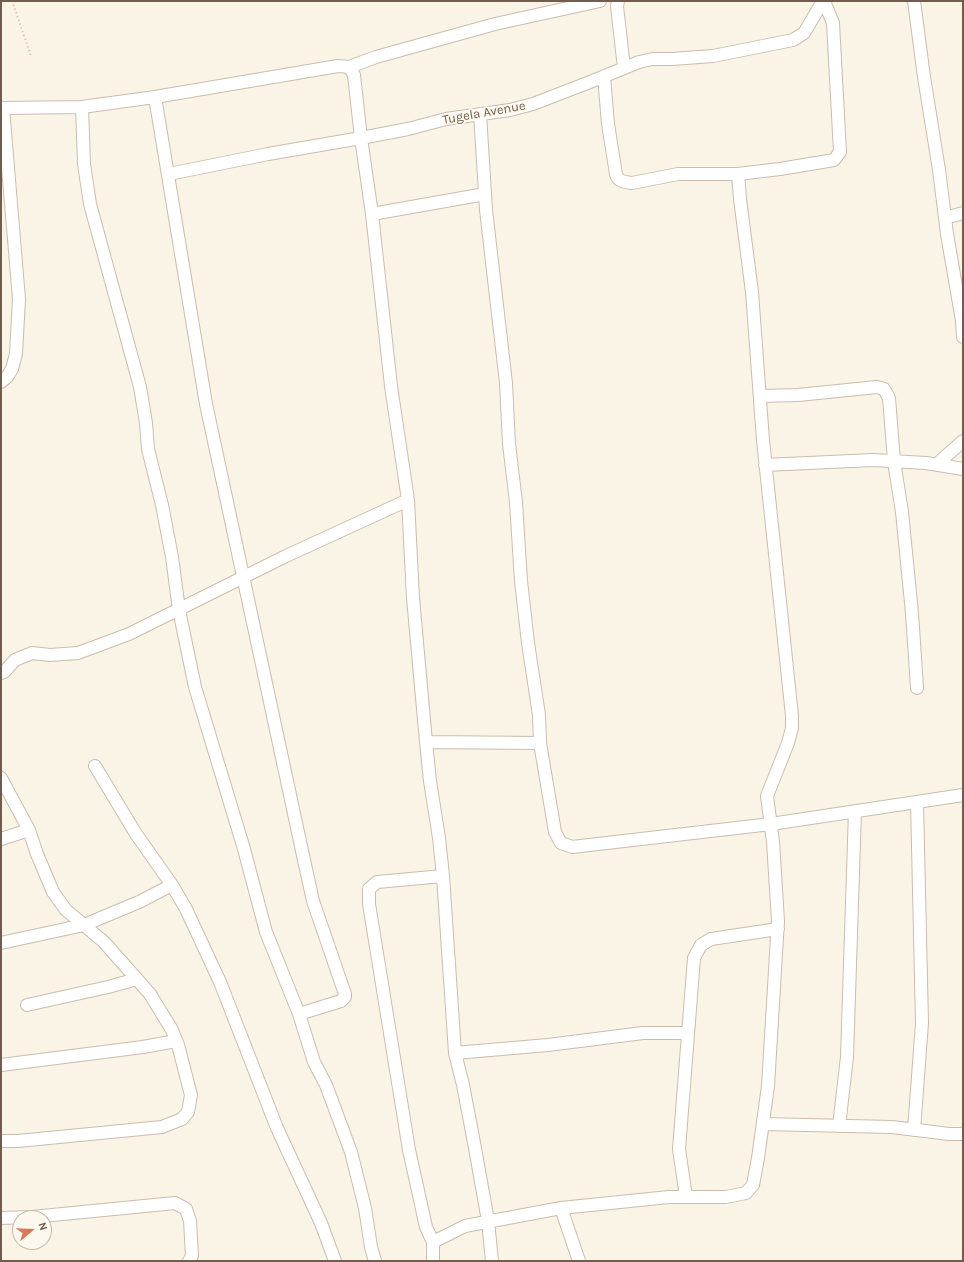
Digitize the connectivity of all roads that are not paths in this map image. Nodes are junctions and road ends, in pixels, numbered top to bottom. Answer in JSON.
{"nodes":[{"id":1,"x":600,"y":1,"type":"edge"},
{"id":2,"x":618,"y":1,"type":"edge"},
{"id":3,"x":823,"y":1,"type":"edge"},
{"id":4,"x":914,"y":1,"type":"edge"},
{"id":5,"x":348,"y":67,"type":"junction"},
{"id":6,"x":624,"y":68,"type":"junction"},
{"id":7,"x":604,"y":76,"type":"junction"},
{"id":8,"x":155,"y":97,"type":"junction"},
{"id":9,"x":82,"y":107,"type":"junction"},
{"id":10,"x":2,"y":108,"type":"edge"},
{"id":11,"x":480,"y":114,"type":"junction"},
{"id":12,"x":361,"y":138,"type":"junction"},
{"id":13,"x":168,"y":174,"type":"junction"},
{"id":14,"x":738,"y":174,"type":"junction"},
{"id":15,"x":485,"y":194,"type":"junction"},
{"id":16,"x":963,"y":213,"type":"edge"},
{"id":17,"x":372,"y":214,"type":"junction"},
{"id":18,"x":945,"y":218,"type":"junction"},
{"id":19,"x":963,"y":338,"type":"edge"},
{"id":20,"x":1,"y":382,"type":"edge"},
{"id":21,"x":760,"y":396,"type":"junction"},
{"id":22,"x":963,"y":441,"type":"edge"},
{"id":23,"x":894,"y":461,"type":"junction"},
{"id":24,"x":937,"y":464,"type":"junction"},
{"id":25,"x":765,"y":465,"type":"junction"},
{"id":26,"x":963,"y":469,"type":"edge"},
{"id":27,"x":408,"y":500,"type":"junction"},
{"id":28,"x":244,"y":578,"type":"junction"},
{"id":29,"x":179,"y":610,"type":"junction"},
{"id":30,"x":1,"y":673,"type":"edge"},
{"id":31,"x":917,"y":688,"type":"dead end"},
{"id":32,"x":426,"y":742,"type":"junction"},
{"id":33,"x":540,"y":743,"type":"junction"},
{"id":34,"x":95,"y":766,"type":"dead end"},
{"id":35,"x":1,"y":778,"type":"edge"},
{"id":36,"x":963,"y":795,"type":"edge"},
{"id":37,"x":916,"y":802,"type":"junction"},
{"id":38,"x":855,"y":811,"type":"junction"},
{"id":39,"x":771,"y":824,"type":"junction"},
{"id":40,"x":29,"y":830,"type":"junction"},
{"id":41,"x":1,"y":839,"type":"edge"},
{"id":42,"x":443,"y":876,"type":"junction"},
{"id":43,"x":172,"y":885,"type":"junction"},
{"id":44,"x":84,"y":925,"type":"junction"},
{"id":45,"x":778,"y":929,"type":"junction"},
{"id":46,"x":1,"y":943,"type":"edge"},
{"id":47,"x":137,"y":979,"type":"junction"},
{"id":48,"x":27,"y":1005,"type":"dead end"},
{"id":49,"x":299,"y":1014,"type":"junction"},
{"id":50,"x":688,"y":1033,"type":"junction"},
{"id":51,"x":176,"y":1041,"type":"junction"},
{"id":52,"x":455,"y":1053,"type":"junction"},
{"id":53,"x":1,"y":1065,"type":"edge"},
{"id":54,"x":763,"y":1124,"type":"junction"},
{"id":55,"x":839,"y":1126,"type":"junction"},
{"id":56,"x":914,"y":1130,"type":"junction"},
{"id":57,"x":963,"y":1134,"type":"edge"},
{"id":58,"x":1,"y":1141,"type":"edge"},
{"id":59,"x":686,"y":1197,"type":"junction"},
{"id":60,"x":561,"y":1208,"type":"junction"},
{"id":61,"x":1,"y":1218,"type":"edge"},
{"id":62,"x":488,"y":1222,"type":"junction"},
{"id":63,"x":433,"y":1242,"type":"junction"},
{"id":64,"x":189,"y":1261,"type":"edge"},
{"id":65,"x":335,"y":1261,"type":"edge"},
{"id":66,"x":375,"y":1261,"type":"edge"},
{"id":67,"x":433,"y":1261,"type":"edge"},
{"id":68,"x":492,"y":1261,"type":"edge"},
{"id":69,"x":579,"y":1261,"type":"edge"}],
"edges":[{"from":1,"to":5,"type":"street"},
{"from":2,"to":6,"type":"street"},
{"from":3,"to":6,"type":"street","name":"Tugela Avenue"},
{"from":3,"to":14,"type":"street"},
{"from":4,"to":18,"type":"street"},
{"from":5,"to":8,"type":"street"},
{"from":5,"to":12,"type":"street"},
{"from":6,"to":7,"type":"street","name":"Tugela Avenue"},
{"from":7,"to":11,"type":"street","name":"Tugela Avenue"},
{"from":7,"to":14,"type":"street"},
{"from":8,"to":9,"type":"street"},
{"from":8,"to":13,"type":"street"},
{"from":9,"to":10,"type":"street"},
{"from":9,"to":29,"type":"street"},
{"from":10,"to":20,"type":"street"},
{"from":11,"to":12,"type":"street","name":"Tugela Avenue"},
{"from":11,"to":15,"type":"street"},
{"from":12,"to":13,"type":"street","name":"Tugela Avenue"},
{"from":12,"to":17,"type":"street"},
{"from":13,"to":28,"type":"street"},
{"from":14,"to":21,"type":"street"},
{"from":15,"to":17,"type":"street"},
{"from":15,"to":33,"type":"street"},
{"from":16,"to":18,"type":"street"},
{"from":17,"to":27,"type":"street"},
{"from":18,"to":19,"type":"street"},
{"from":21,"to":23,"type":"street"},
{"from":21,"to":25,"type":"street"},
{"from":22,"to":24,"type":"street"},
{"from":23,"to":24,"type":"street"},
{"from":23,"to":25,"type":"street"},
{"from":23,"to":31,"type":"street"},
{"from":24,"to":26,"type":"street"},
{"from":25,"to":39,"type":"street"},
{"from":27,"to":28,"type":"street"},
{"from":27,"to":32,"type":"street"},
{"from":28,"to":29,"type":"street"},
{"from":28,"to":49,"type":"street"},
{"from":29,"to":30,"type":"street"},
{"from":29,"to":49,"type":"street"},
{"from":32,"to":33,"type":"street"},
{"from":32,"to":42,"type":"street"},
{"from":33,"to":39,"type":"street"},
{"from":34,"to":43,"type":"street"},
{"from":35,"to":40,"type":"street"},
{"from":36,"to":37,"type":"street"},
{"from":37,"to":38,"type":"street"},
{"from":37,"to":56,"type":"street"},
{"from":38,"to":39,"type":"street"},
{"from":38,"to":55,"type":"street"},
{"from":39,"to":45,"type":"street"},
{"from":40,"to":41,"type":"street"},
{"from":40,"to":44,"type":"street"},
{"from":42,"to":52,"type":"street"},
{"from":42,"to":63,"type":"street"},
{"from":43,"to":44,"type":"street"},
{"from":43,"to":65,"type":"street"},
{"from":44,"to":46,"type":"street"},
{"from":44,"to":47,"type":"street"},
{"from":45,"to":50,"type":"street"},
{"from":45,"to":54,"type":"street"},
{"from":47,"to":48,"type":"street"},
{"from":47,"to":51,"type":"street"},
{"from":49,"to":66,"type":"street"},
{"from":50,"to":52,"type":"street"},
{"from":50,"to":59,"type":"street"},
{"from":51,"to":53,"type":"street"},
{"from":51,"to":58,"type":"street"},
{"from":52,"to":62,"type":"street"},
{"from":54,"to":55,"type":"street"},
{"from":54,"to":59,"type":"street"},
{"from":55,"to":56,"type":"street"},
{"from":56,"to":57,"type":"street"},
{"from":59,"to":60,"type":"street"},
{"from":60,"to":62,"type":"street"},
{"from":60,"to":69,"type":"street"},
{"from":61,"to":64,"type":"street"},
{"from":62,"to":63,"type":"street"},
{"from":62,"to":68,"type":"street"},
{"from":63,"to":67,"type":"street"}]}
